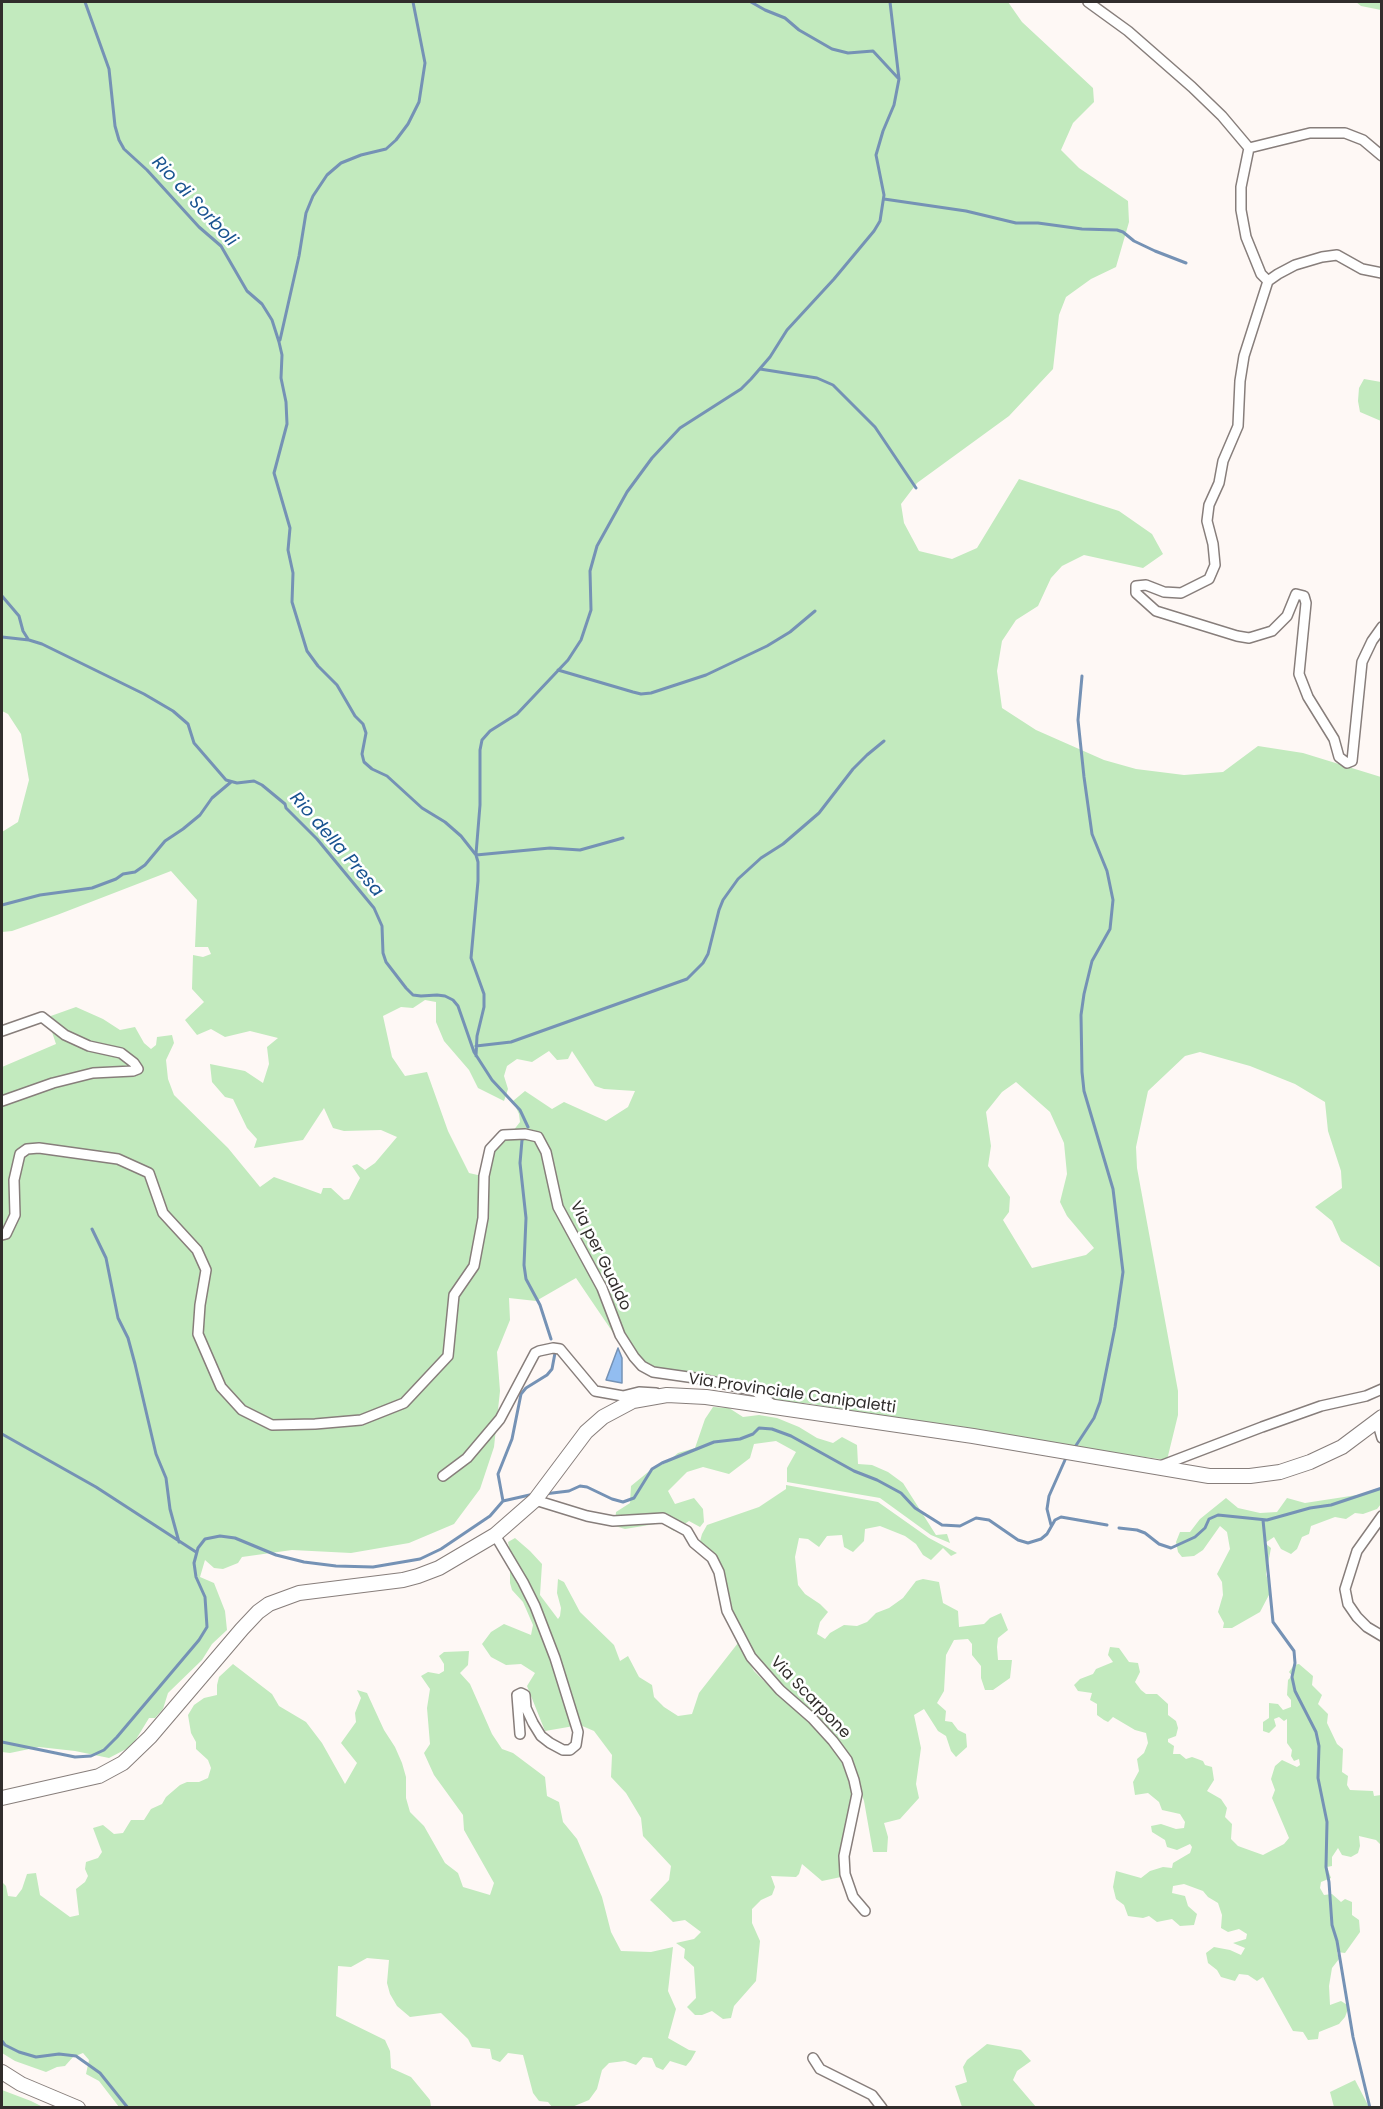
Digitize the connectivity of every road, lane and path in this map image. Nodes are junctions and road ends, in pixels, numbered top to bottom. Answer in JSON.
{"nodes":[{"id":1,"x":1088,"y":2,"type":"edge"},
{"id":2,"x":1249,"y":148,"type":"junction"},
{"id":3,"x":1382,"y":156,"type":"edge"},
{"id":4,"x":1382,"y":273,"type":"edge"},
{"id":5,"x":1268,"y":281,"type":"junction"},
{"id":6,"x":1382,"y":627,"type":"edge"},
{"id":7,"x":2,"y":1031,"type":"edge"},
{"id":8,"x":2,"y":1101,"type":"edge"},
{"id":9,"x":2,"y":1235,"type":"edge"},
{"id":10,"x":1382,"y":1389,"type":"edge"},
{"id":11,"x":667,"y":1395,"type":"junction"},
{"id":12,"x":777,"y":1409,"type":"junction"},
{"id":13,"x":1379,"y":1419,"type":"edge"},
{"id":14,"x":1382,"y":1438,"type":"edge"},
{"id":15,"x":1157,"y":1468,"type":"junction"},
{"id":16,"x":443,"y":1476,"type":"dead end"},
{"id":17,"x":539,"y":1495,"type":"junction"},
{"id":18,"x":1382,"y":1516,"type":"edge"},
{"id":19,"x":495,"y":1535,"type":"junction"},
{"id":20,"x":1382,"y":1636,"type":"edge"},
{"id":21,"x":520,"y":1734,"type":"dead end"},
{"id":22,"x":2,"y":1798,"type":"edge"},
{"id":23,"x":864,"y":1911,"type":"dead end"},
{"id":24,"x":813,"y":2058,"type":"dead end"},
{"id":25,"x":2,"y":2072,"type":"edge"},
{"id":26,"x":78,"y":2108,"type":"edge"},
{"id":27,"x":882,"y":2108,"type":"edge"}],
"edges":[{"from":1,"to":2,"type":"street"},
{"from":2,"to":3,"type":"street"},
{"from":2,"to":5,"type":"street"},
{"from":4,"to":5,"type":"street"},
{"from":5,"to":6,"type":"street"},
{"from":7,"to":8,"type":"street"},
{"from":9,"to":12,"type":"street","name":"Via per Gualdo"},
{"from":10,"to":15,"type":"street"},
{"from":11,"to":12,"type":"main road","name":"Via Provinciale Canipaletti"},
{"from":11,"to":16,"type":"street"},
{"from":11,"to":17,"type":"main road","name":"Via Provinciale Canipaletti"},
{"from":12,"to":15,"type":"main road","name":"Via Provinciale Canipaletti"},
{"from":13,"to":14,"type":"street"},
{"from":13,"to":15,"type":"main road","name":"Via Provinciale Canipaletti"},
{"from":17,"to":19,"type":"main road","name":"Via Provinciale Canipaletti"},
{"from":17,"to":23,"type":"street","name":"Via Scarpone"},
{"from":18,"to":20,"type":"street"},
{"from":19,"to":21,"type":"street"},
{"from":19,"to":22,"type":"main road","name":"Via Provinciale Canipaletti"},
{"from":24,"to":27,"type":"street"},
{"from":25,"to":26,"type":"main road"}]}
